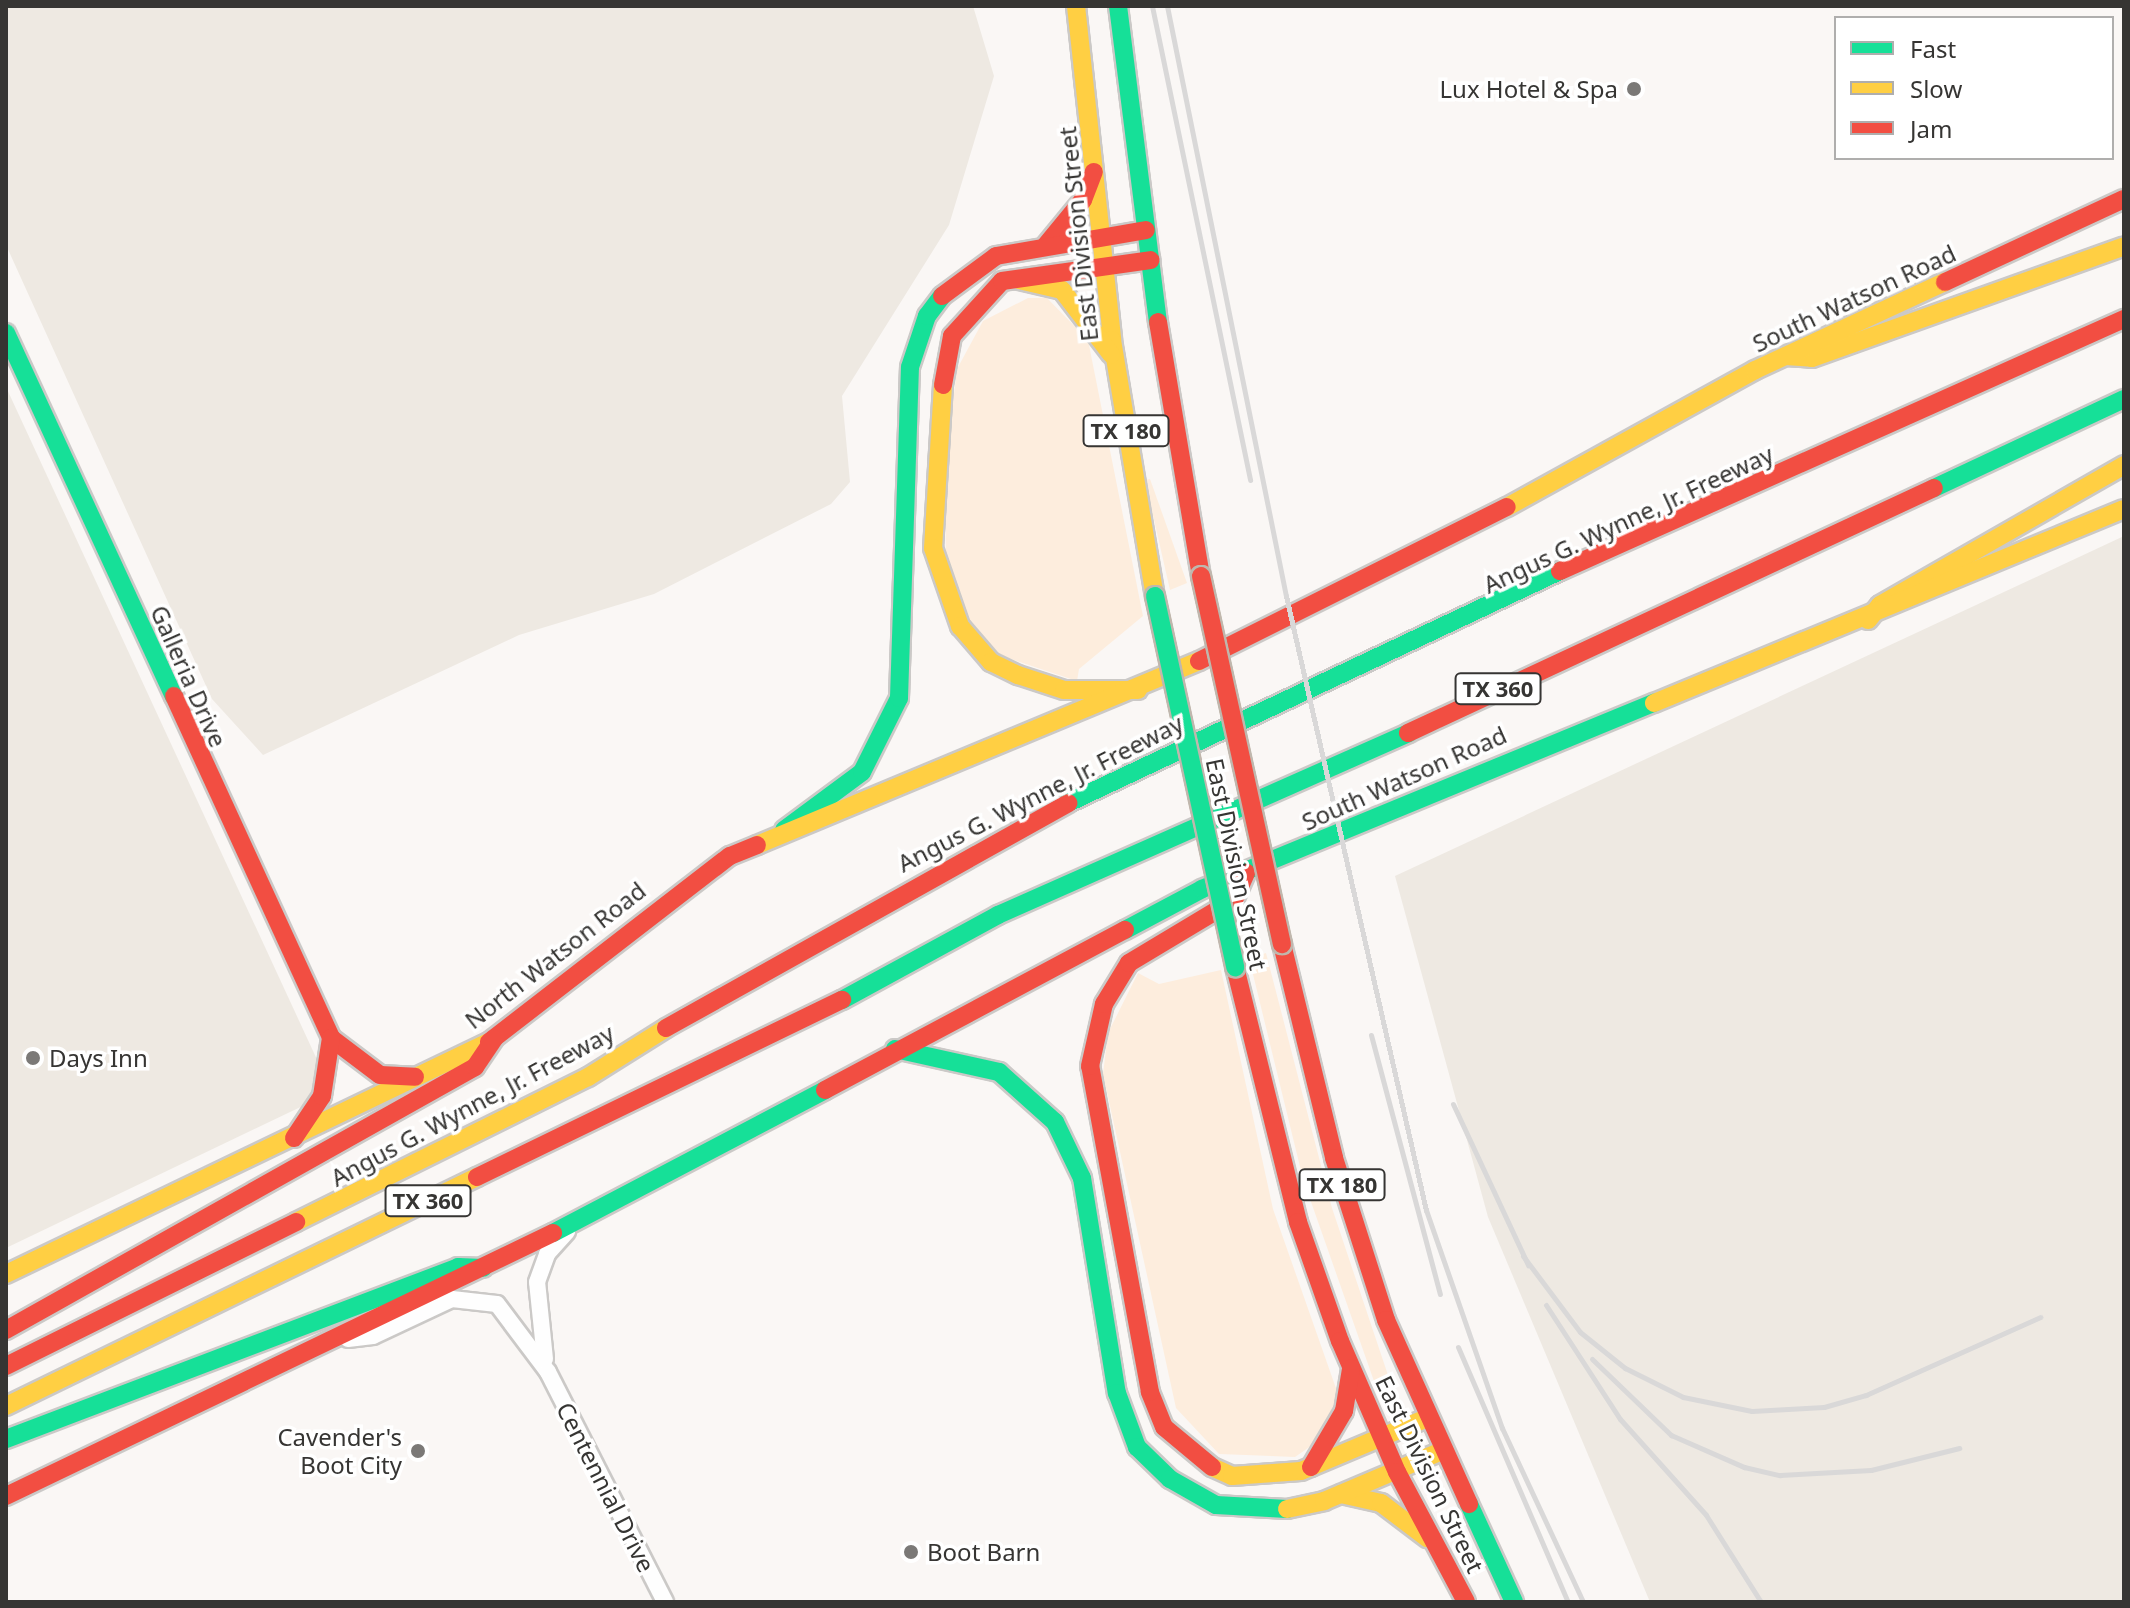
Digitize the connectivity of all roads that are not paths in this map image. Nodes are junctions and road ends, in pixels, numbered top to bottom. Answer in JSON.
{"nodes":[{"id":1,"x":1076,"y":6,"type":"edge"},
{"id":2,"x":1118,"y":6,"type":"edge"},
{"id":3,"x":1095,"y":168,"type":"junction"},
{"id":4,"x":2124,"y":199,"type":"edge"},
{"id":5,"x":1146,"y":230,"type":"junction"},
{"id":6,"x":1101,"y":237,"type":"junction"},
{"id":7,"x":1046,"y":245,"type":"junction"},
{"id":8,"x":2124,"y":246,"type":"edge"},
{"id":9,"x":1151,"y":260,"type":"junction"},
{"id":10,"x":1102,"y":265,"type":"junction"},
{"id":11,"x":1012,"y":279,"type":"junction"},
{"id":12,"x":2124,"y":319,"type":"edge"},
{"id":13,"x":6,"y":333,"type":"edge"},
{"id":14,"x":1786,"y":356,"type":"junction"},
{"id":15,"x":1115,"y":361,"type":"junction"},
{"id":16,"x":2124,"y":399,"type":"edge"},
{"id":17,"x":2124,"y":465,"type":"edge"},
{"id":18,"x":2124,"y":509,"type":"edge"},
{"id":19,"x":1868,"y":620,"type":"junction"},
{"id":20,"x":1138,"y":690,"type":"junction"},
{"id":21,"x":784,"y":830,"type":"junction"},
{"id":22,"x":1246,"y":873,"type":"junction"},
{"id":23,"x":331,"y":1038,"type":"junction"},
{"id":24,"x":494,"y":1039,"type":"junction"},
{"id":25,"x":895,"y":1049,"type":"junction"},
{"id":26,"x":425,"y":1076,"type":"junction"},
{"id":27,"x":294,"y":1138,"type":"junction"},
{"id":28,"x":575,"y":1223,"type":"junction"},
{"id":29,"x":483,"y":1268,"type":"junction"},
{"id":30,"x":6,"y":1274,"type":"edge"},
{"id":31,"x":6,"y":1330,"type":"edge"},
{"id":32,"x":332,"y":1341,"type":"junction"},
{"id":33,"x":1351,"y":1365,"type":"junction"},
{"id":34,"x":6,"y":1366,"type":"edge"},
{"id":35,"x":548,"y":1372,"type":"junction"},
{"id":36,"x":6,"y":1406,"type":"edge"},
{"id":37,"x":1427,"y":1418,"type":"junction"},
{"id":38,"x":6,"y":1439,"type":"edge"},
{"id":39,"x":1383,"y":1439,"type":"junction"},
{"id":40,"x":1442,"y":1451,"type":"junction"},
{"id":41,"x":1310,"y":1468,"type":"junction"},
{"id":42,"x":1397,"y":1472,"type":"junction"},
{"id":43,"x":1341,"y":1494,"type":"junction"},
{"id":44,"x":6,"y":1496,"type":"edge"},
{"id":45,"x":1435,"y":1543,"type":"junction"},
{"id":46,"x":665,"y":1602,"type":"edge"},
{"id":47,"x":1466,"y":1602,"type":"edge"},
{"id":48,"x":1514,"y":1602,"type":"edge"}],
"edges":[{"from":1,"to":3,"type":"main road","name":"East Division Street","number":"TX 180"},
{"from":2,"to":5,"type":"main road","name":"East Division Street","number":"TX 180"},
{"from":3,"to":6,"type":"main road","name":"East Division Street","number":"TX 180"},
{"from":3,"to":7,"type":"main road"},
{"from":4,"to":14,"type":"main road","name":"South Watson Road"},
{"from":5,"to":6,"type":"main road"},
{"from":5,"to":9,"type":"main road","name":"East Division Street","number":"TX 180"},
{"from":6,"to":7,"type":"main road"},
{"from":6,"to":10,"type":"main road","name":"East Division Street","number":"TX 180"},
{"from":7,"to":21,"type":"main road"},
{"from":8,"to":14,"type":"main road"},
{"from":9,"to":10,"type":"main road"},
{"from":9,"to":37,"type":"main road","name":"East Division Street","number":"TX 180","bridge":true},
{"from":10,"to":11,"type":"main road"},
{"from":10,"to":15,"type":"main road","name":"East Division Street","number":"TX 180"},
{"from":11,"to":15,"type":"main road"},
{"from":11,"to":20,"type":"main road"},
{"from":12,"to":34,"type":"main road","name":"Angus G. Wynne, Jr. Freeway","number":"TX 360"},
{"from":13,"to":23,"type":"main road","name":"Galleria Drive"},
{"from":14,"to":20,"type":"main road","name":"South Watson Road"},
{"from":15,"to":33,"type":"main road","name":"East Division Street","number":"TX 180","bridge":true},
{"from":16,"to":36,"type":"main road","number":"TX 360"},
{"from":17,"to":19,"type":"main road"},
{"from":18,"to":19,"type":"main road","name":"South Watson Road"},
{"from":19,"to":22,"type":"main road","name":"South Watson Road"},
{"from":20,"to":21,"type":"main road","name":"North Watson Road"},
{"from":21,"to":24,"type":"main road","name":"North Watson Road"},
{"from":22,"to":25,"type":"main road","name":"South Watson Road"},
{"from":22,"to":41,"type":"main road"},
{"from":23,"to":26,"type":"main road"},
{"from":23,"to":27,"type":"main road"},
{"from":24,"to":26,"type":"main road","name":"North Watson Road"},
{"from":24,"to":31,"type":"main road"},
{"from":25,"to":28,"type":"main road"},
{"from":25,"to":43,"type":"main road"},
{"from":26,"to":27,"type":"main road","name":"North Watson Road"},
{"from":27,"to":30,"type":"main road","name":"North Watson Road"},
{"from":28,"to":29,"type":"main road"},
{"from":28,"to":35,"type":"street","name":"Centennial Drive"},
{"from":29,"to":32,"type":"main road"},
{"from":29,"to":38,"type":"main road"},
{"from":32,"to":35,"type":"street","name":"Centennial Drive"},
{"from":32,"to":44,"type":"main road"},
{"from":33,"to":39,"type":"main road","name":"East Division Street","number":"TX 180"},
{"from":33,"to":41,"type":"main road"},
{"from":35,"to":46,"type":"street","name":"Centennial Drive"},
{"from":37,"to":39,"type":"main road"},
{"from":37,"to":40,"type":"main road","name":"East Division Street","number":"TX 180"},
{"from":39,"to":41,"type":"main road"},
{"from":39,"to":42,"type":"main road","name":"East Division Street","number":"TX 180"},
{"from":40,"to":42,"type":"main road"},
{"from":40,"to":48,"type":"main road","name":"East Division Street","number":"TX 180"},
{"from":42,"to":43,"type":"main road"},
{"from":42,"to":45,"type":"main road","name":"East Division Street","number":"TX 180"},
{"from":43,"to":45,"type":"main road"},
{"from":45,"to":47,"type":"main road","name":"East Division Street","number":"TX 180"}]}
